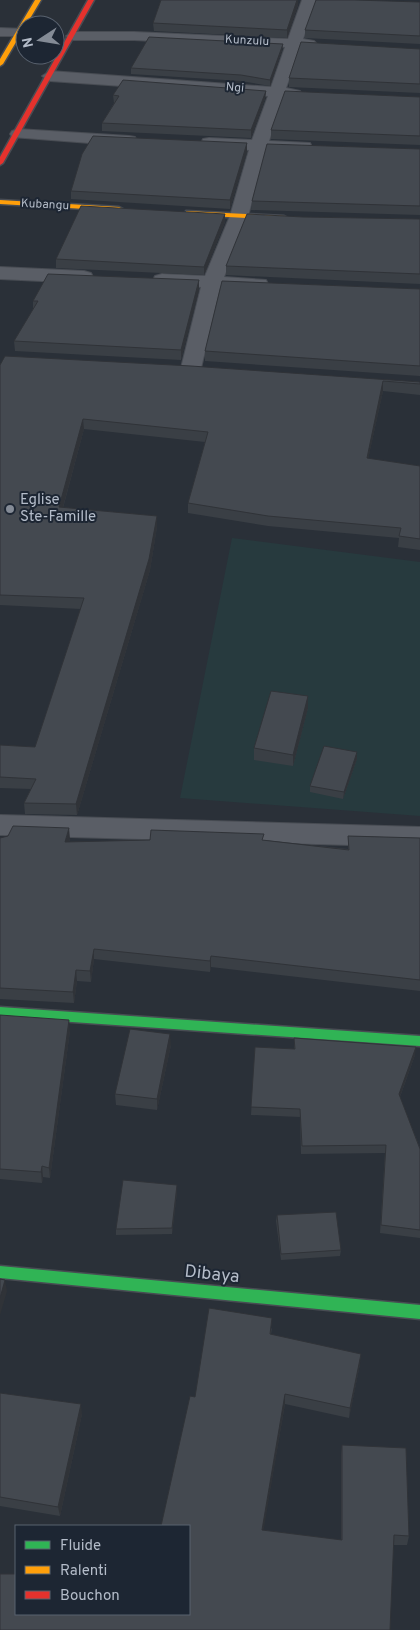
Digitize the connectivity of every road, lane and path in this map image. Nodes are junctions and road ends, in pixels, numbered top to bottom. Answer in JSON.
{"nodes":[{"id":1,"x":38,"y":0,"type":"edge"},
{"id":2,"x":91,"y":0,"type":"edge"},
{"id":3,"x":302,"y":0,"type":"edge"},
{"id":4,"x":309,"y":0,"type":"edge"},
{"id":5,"x":328,"y":1,"type":"edge"},
{"id":6,"x":29,"y":15,"type":"edge"},
{"id":7,"x":0,"y":32,"type":"edge"},
{"id":8,"x":15,"y":32,"type":"edge"},
{"id":9,"x":73,"y":36,"type":"junction"},
{"id":10,"x":15,"y":39,"type":"edge"},
{"id":11,"x":292,"y":44,"type":"junction"},
{"id":12,"x":322,"y":45,"type":"edge"},
{"id":13,"x":0,"y":64,"type":"edge"},
{"id":14,"x":50,"y":76,"type":"junction"},
{"id":15,"x":276,"y":93,"type":"junction"},
{"id":16,"x":314,"y":95,"type":"edge"},
{"id":17,"x":18,"y":134,"type":"junction"},
{"id":18,"x":144,"y":141,"type":"edge"},
{"id":19,"x":192,"y":142,"type":"edge"},
{"id":20,"x":259,"y":144,"type":"junction"},
{"id":21,"x":325,"y":148,"type":"edge"},
{"id":22,"x":0,"y":163,"type":"edge"},
{"id":23,"x":0,"y":202,"type":"edge"},
{"id":24,"x":128,"y":209,"type":"edge"},
{"id":25,"x":175,"y":212,"type":"edge"},
{"id":26,"x":238,"y":216,"type":"junction"},
{"id":27,"x":294,"y":219,"type":"edge"},
{"id":28,"x":0,"y":273,"type":"edge"},
{"id":29,"x":103,"y":278,"type":"edge"},
{"id":30,"x":143,"y":280,"type":"edge"},
{"id":31,"x":212,"y":282,"type":"junction"},
{"id":32,"x":282,"y":285,"type":"edge"},
{"id":33,"x":191,"y":368,"type":"edge"},
{"id":34,"x":0,"y":825,"type":"edge"},
{"id":35,"x":420,"y":837,"type":"edge"},
{"id":36,"x":0,"y":1012,"type":"edge"},
{"id":37,"x":420,"y":1041,"type":"edge"},
{"id":38,"x":0,"y":1272,"type":"edge"},
{"id":39,"x":420,"y":1312,"type":"edge"}],
"edges":[{"from":1,"to":6,"type":"main road"},
{"from":2,"to":9,"type":"main road"},
{"from":3,"to":4,"type":"street"},
{"from":4,"to":5,"type":"street"},
{"from":4,"to":11,"type":"street"},
{"from":7,"to":8,"type":"street"},
{"from":9,"to":11,"type":"street","name":"Kunzulu"},
{"from":9,"to":14,"type":"main road"},
{"from":10,"to":13,"type":"main road"},
{"from":11,"to":12,"type":"street","name":"Kunzulu"},
{"from":11,"to":15,"type":"street"},
{"from":14,"to":15,"type":"street","name":"Ngi"},
{"from":14,"to":17,"type":"main road"},
{"from":15,"to":16,"type":"street","name":"Ngi"},
{"from":15,"to":20,"type":"street"},
{"from":17,"to":18,"type":"street"},
{"from":17,"to":22,"type":"main road"},
{"from":19,"to":20,"type":"street"},
{"from":20,"to":21,"type":"street"},
{"from":20,"to":26,"type":"street"},
{"from":23,"to":24,"type":"main road","name":"Kubangu"},
{"from":25,"to":26,"type":"main road"},
{"from":26,"to":27,"type":"main road"},
{"from":26,"to":31,"type":"street"},
{"from":28,"to":29,"type":"street"},
{"from":30,"to":31,"type":"street"},
{"from":31,"to":32,"type":"street"},
{"from":31,"to":33,"type":"street"},
{"from":34,"to":35,"type":"street"},
{"from":36,"to":37,"type":"main road"},
{"from":38,"to":39,"type":"main road","name":"Dibaya"}]}
